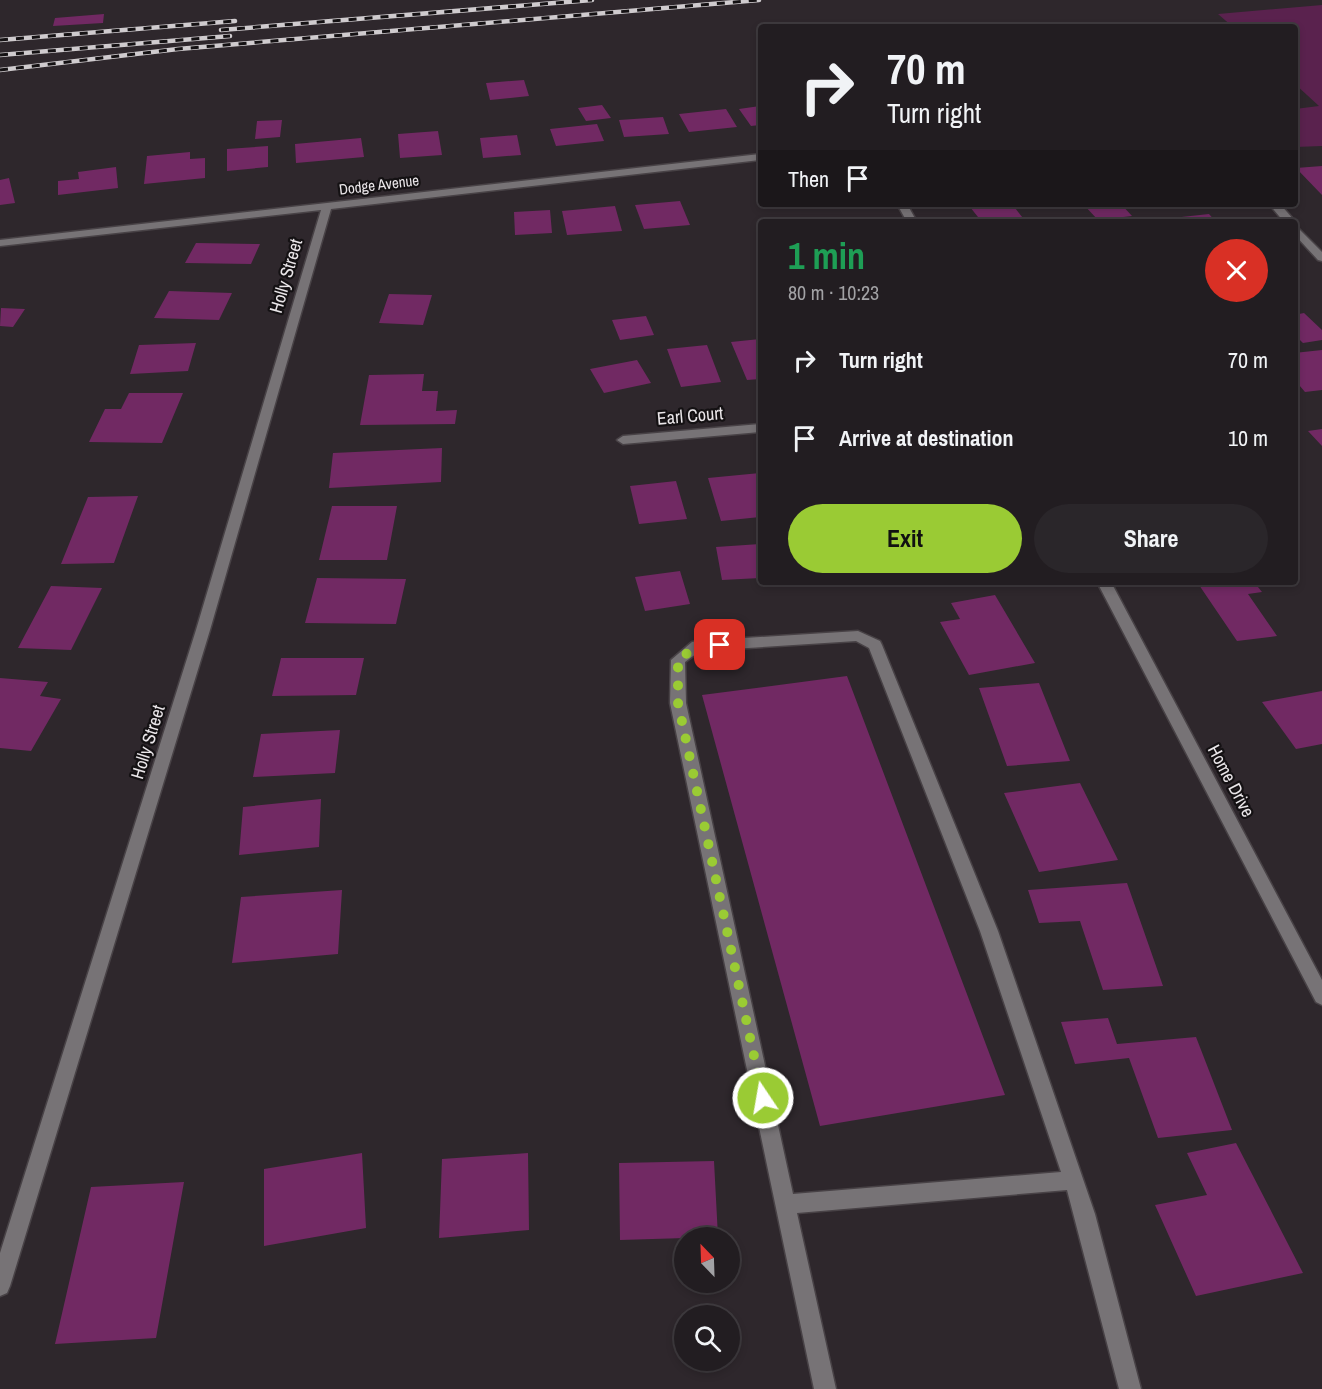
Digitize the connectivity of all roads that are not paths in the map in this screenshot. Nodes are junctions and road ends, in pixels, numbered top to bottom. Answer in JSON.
{"nodes":[{"id":1,"x":758,"y":157,"type":"edge"},
{"id":2,"x":327,"y":206,"type":"junction"},
{"id":3,"x":1277,"y":207,"type":"edge"},
{"id":4,"x":1287,"y":219,"type":"edge"},
{"id":5,"x":1298,"y":231,"type":"edge"},
{"id":6,"x":0,"y":243,"type":"edge"},
{"id":7,"x":1322,"y":258,"type":"edge"},
{"id":8,"x":758,"y":428,"type":"edge"},
{"id":9,"x":623,"y":440,"type":"dead end"},
{"id":10,"x":1106,"y":585,"type":"edge"},
{"id":11,"x":1322,"y":997,"type":"edge"},
{"id":12,"x":1073,"y":1180,"type":"junction"},
{"id":13,"x":785,"y":1204,"type":"junction"},
{"id":14,"x":0,"y":1286,"type":"edge"},
{"id":15,"x":825,"y":1389,"type":"edge"},
{"id":16,"x":1130,"y":1389,"type":"edge"}],
"edges":[{"from":1,"to":2,"type":"street","name":"Dodge Avenue"},
{"from":2,"to":6,"type":"street","name":"Dodge Avenue"},
{"from":2,"to":14,"type":"street","name":"Holly Street"},
{"from":3,"to":4,"type":"street"},
{"from":5,"to":7,"type":"street"},
{"from":8,"to":9,"type":"street","name":"Earl Court"},
{"from":10,"to":11,"type":"street","name":"Home Drive"},
{"from":12,"to":13,"type":"street"},
{"from":12,"to":13,"type":"street"},
{"from":12,"to":16,"type":"street"},
{"from":13,"to":15,"type":"street"}]}
